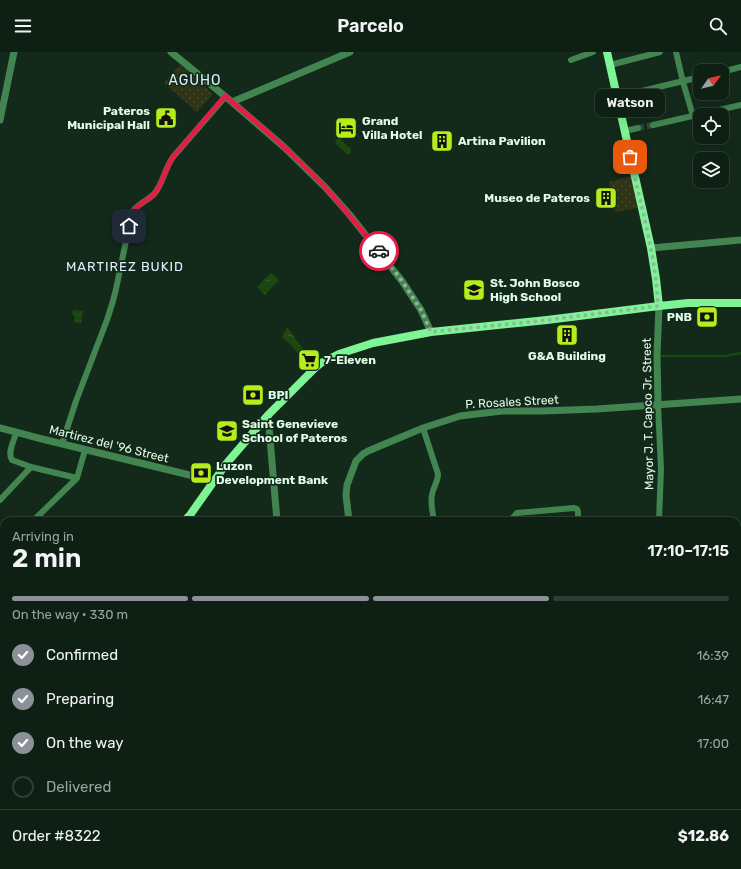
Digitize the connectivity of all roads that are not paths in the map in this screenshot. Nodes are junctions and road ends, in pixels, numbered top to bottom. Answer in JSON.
{"nodes":[{"id":1,"x":14,"y":52,"type":"edge"},
{"id":2,"x":171,"y":52,"type":"edge"},
{"id":3,"x":350,"y":52,"type":"edge"},
{"id":4,"x":594,"y":52,"type":"edge"},
{"id":5,"x":607,"y":52,"type":"edge"},
{"id":6,"x":660,"y":52,"type":"edge"},
{"id":7,"x":676,"y":52,"type":"edge"},
{"id":8,"x":571,"y":60,"type":"dead end"},
{"id":9,"x":610,"y":65,"type":"junction"},
{"id":10,"x":741,"y":67,"type":"edge"},
{"id":11,"x":729,"y":70,"type":"edge"},
{"id":12,"x":693,"y":79,"type":"edge"},
{"id":13,"x":683,"y":82,"type":"junction"},
{"id":14,"x":225,"y":96,"type":"junction"},
{"id":15,"x":617,"y":97,"type":"junction"},
{"id":16,"x":232,"y":102,"type":"junction"},
{"id":17,"x":741,"y":105,"type":"edge"},
{"id":18,"x":728,"y":108,"type":"edge"},
{"id":19,"x":693,"y":116,"type":"joint"},
{"id":20,"x":0,"y":120,"type":"edge"},
{"id":21,"x":653,"y":124,"type":"tunnel mouth"},
{"id":22,"x":638,"y":128,"type":"tunnel mouth"},
{"id":23,"x":625,"y":131,"type":"junction"},
{"id":24,"x":741,"y":240,"type":"edge"},
{"id":25,"x":651,"y":248,"type":"junction"},
{"id":26,"x":741,"y":303,"type":"edge"},
{"id":27,"x":658,"y":306,"type":"junction"},
{"id":28,"x":431,"y":332,"type":"junction"},
{"id":29,"x":741,"y":399,"type":"edge"},
{"id":30,"x":658,"y":405,"type":"junction"},
{"id":31,"x":268,"y":415,"type":"junction"},
{"id":32,"x":0,"y":428,"type":"edge"},
{"id":33,"x":423,"y":428,"type":"junction"},
{"id":34,"x":16,"y":433,"type":"junction"},
{"id":35,"x":62,"y":444,"type":"junction"},
{"id":36,"x":85,"y":450,"type":"junction"},
{"id":37,"x":31,"y":467,"type":"junction"},
{"id":38,"x":77,"y":478,"type":"junction"},
{"id":39,"x":214,"y":481,"type":"junction"},
{"id":40,"x":0,"y":500,"type":"edge"},
{"id":41,"x":37,"y":517,"type":"edge"},
{"id":42,"x":188,"y":517,"type":"edge"},
{"id":43,"x":276,"y":517,"type":"edge"},
{"id":44,"x":349,"y":517,"type":"edge"},
{"id":45,"x":433,"y":517,"type":"edge"},
{"id":46,"x":514,"y":517,"type":"edge"},
{"id":47,"x":578,"y":517,"type":"edge"},
{"id":48,"x":659,"y":517,"type":"edge"}],
"edges":[{"from":1,"to":20,"type":"street"},
{"from":2,"to":14,"type":"street"},
{"from":3,"to":16,"type":"street"},
{"from":4,"to":8,"type":"street"},
{"from":5,"to":9,"type":"main road"},
{"from":6,"to":9,"type":"street"},
{"from":7,"to":13,"type":"street"},
{"from":9,"to":15,"type":"main road"},
{"from":10,"to":11,"type":"street"},
{"from":12,"to":13,"type":"street"},
{"from":13,"to":15,"type":"street"},
{"from":13,"to":19,"type":"street"},
{"from":14,"to":16,"type":"street"},
{"from":14,"to":35,"type":"street"},
{"from":15,"to":23,"type":"main road"},
{"from":16,"to":28,"type":"street"},
{"from":17,"to":18,"type":"street"},
{"from":19,"to":21,"type":"street"},
{"from":22,"to":23,"type":"street"},
{"from":23,"to":25,"type":"main road"},
{"from":24,"to":25,"type":"street"},
{"from":25,"to":27,"type":"main road"},
{"from":26,"to":27,"type":"main road"},
{"from":27,"to":28,"type":"main road"},
{"from":27,"to":30,"type":"street","name":"Mayor J. T. Capco Jr. Street"},
{"from":28,"to":31,"type":"main road"},
{"from":29,"to":30,"type":"street","name":"P. Rosales Street"},
{"from":30,"to":33,"type":"street","name":"P. Rosales Street"},
{"from":30,"to":48,"type":"street","name":"Mayor J. T. Capco Jr. Street"},
{"from":31,"to":39,"type":"main road"},
{"from":31,"to":43,"type":"street"},
{"from":32,"to":34,"type":"street","name":"Martirez del '96 Street"},
{"from":33,"to":44,"type":"street","name":"P. Rosales Street"},
{"from":33,"to":45,"type":"street"},
{"from":34,"to":35,"type":"street","name":"Martirez del '96 Street"},
{"from":34,"to":37,"type":"street"},
{"from":35,"to":36,"type":"street","name":"Martirez del '96 Street"},
{"from":36,"to":38,"type":"street"},
{"from":36,"to":39,"type":"street","name":"Martirez del '96 Street"},
{"from":37,"to":38,"type":"street"},
{"from":37,"to":40,"type":"street"},
{"from":38,"to":41,"type":"street"},
{"from":39,"to":42,"type":"main road"},
{"from":46,"to":47,"type":"street"}]}
